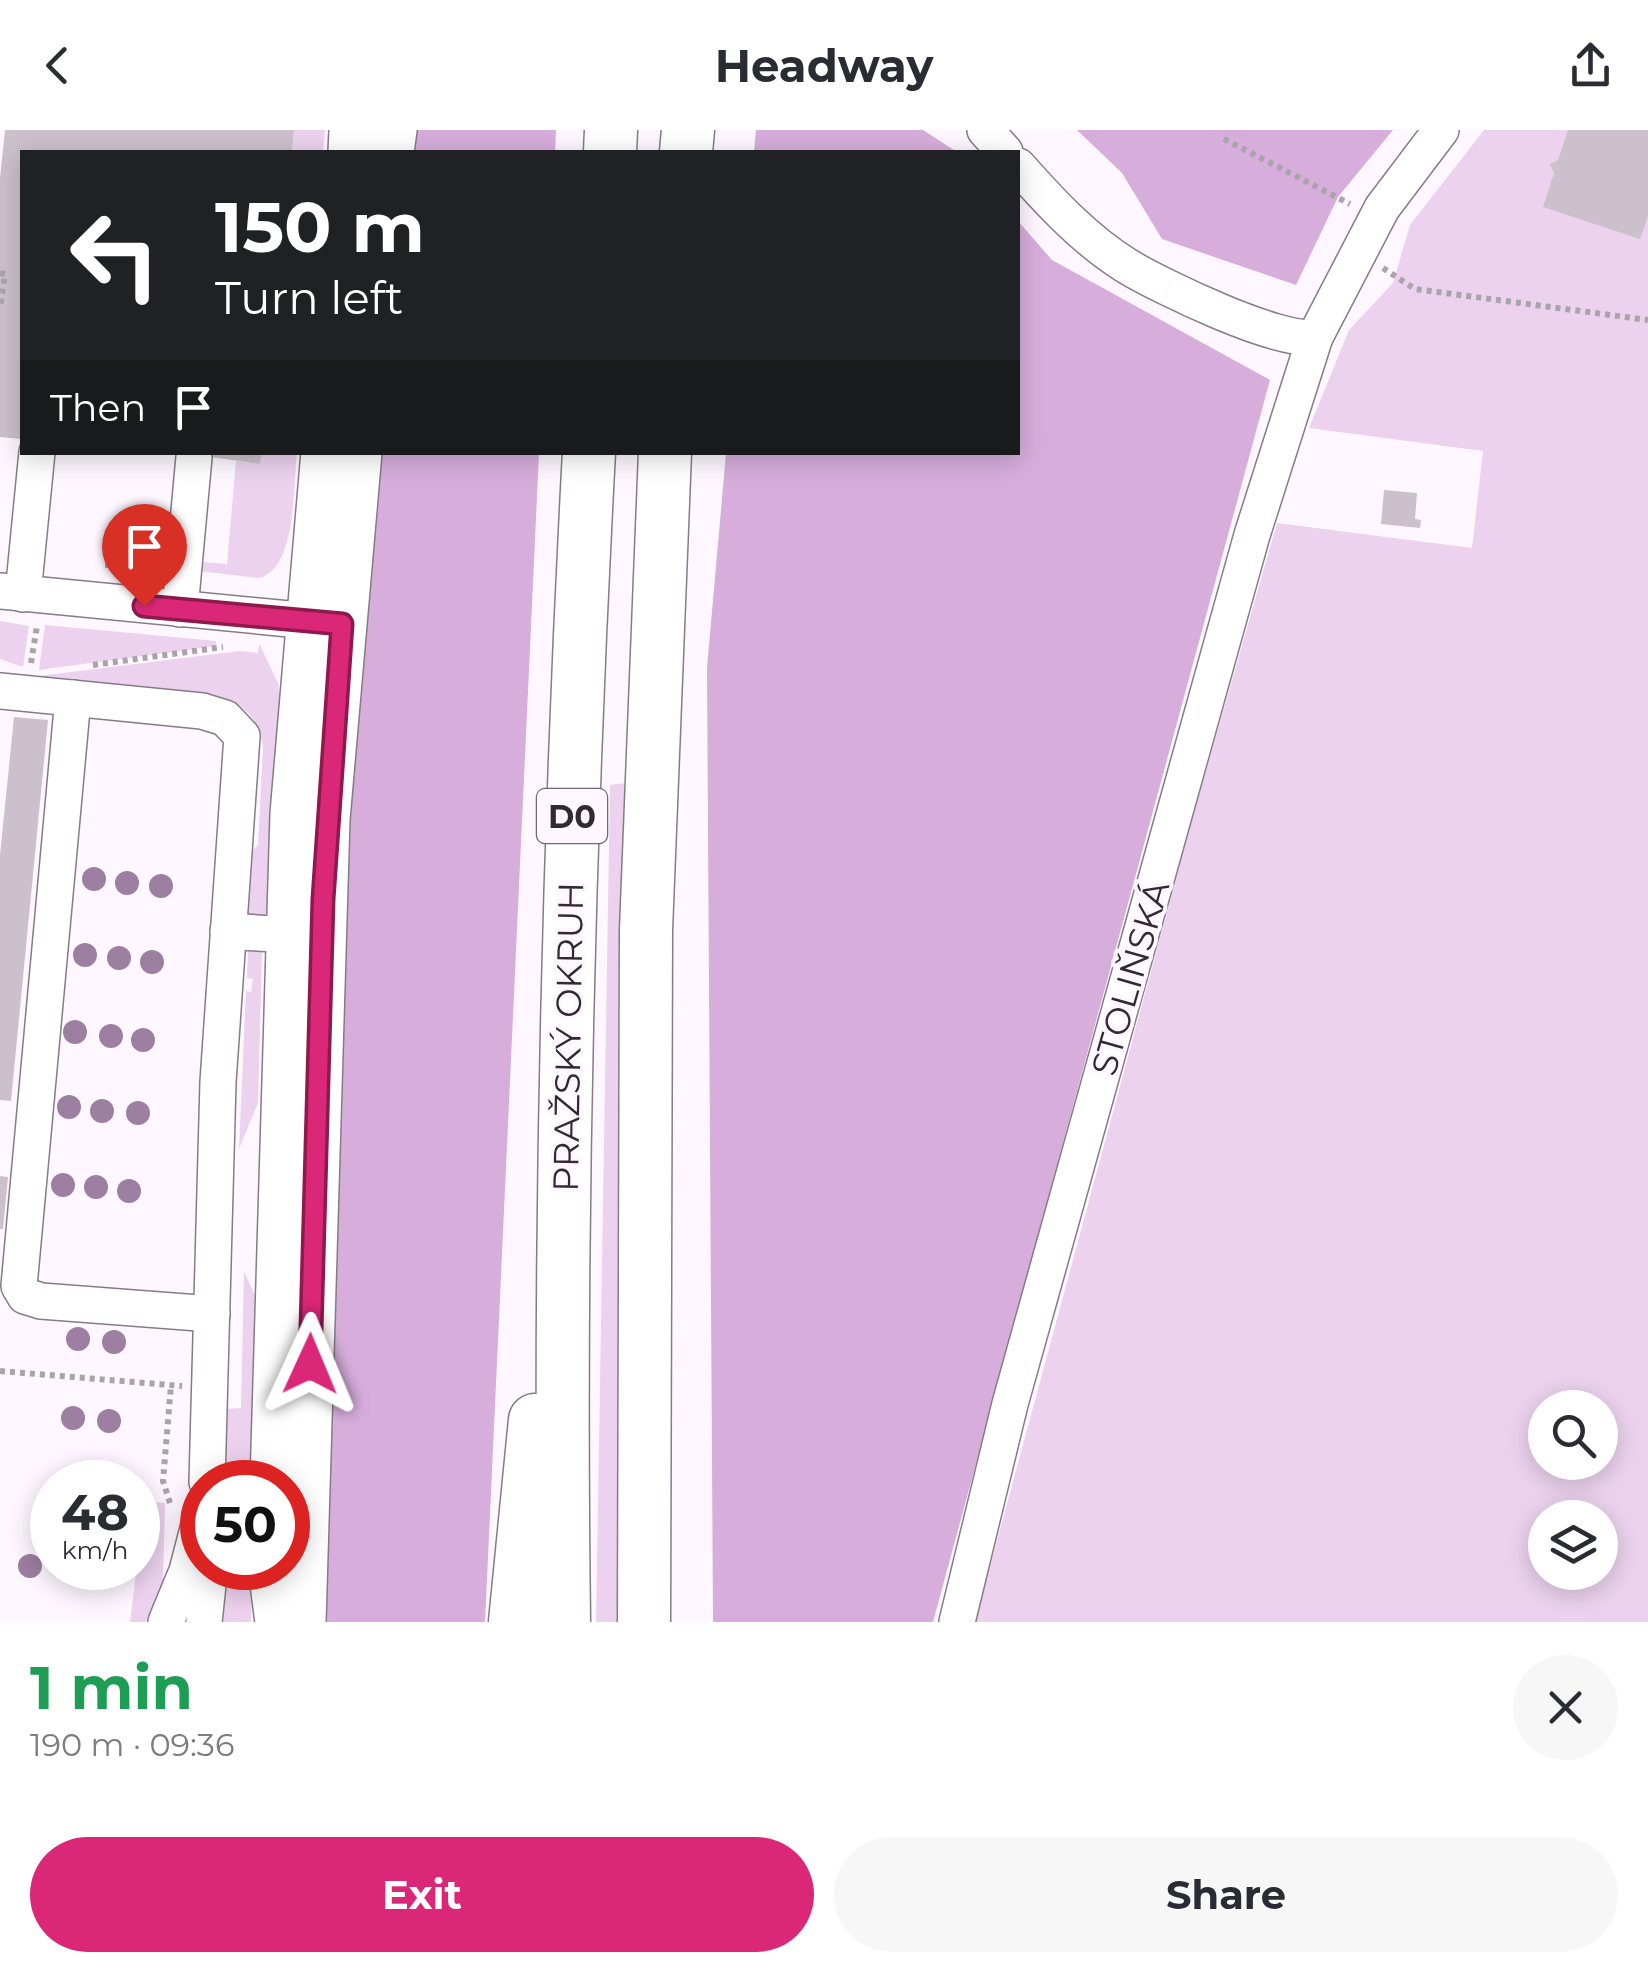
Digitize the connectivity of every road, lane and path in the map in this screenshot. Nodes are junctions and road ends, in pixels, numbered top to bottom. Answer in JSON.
{"nodes":[{"id":1,"x":984,"y":130,"type":"edge"},
{"id":2,"x":1441,"y":130,"type":"edge"},
{"id":3,"x":1224,"y":139,"type":"dead end"},
{"id":4,"x":1003,"y":150,"type":"edge"},
{"id":5,"x":1020,"y":168,"type":"edge"},
{"id":6,"x":1368,"y":236,"type":"junction"},
{"id":7,"x":0,"y":273,"type":"edge"},
{"id":8,"x":0,"y":307,"type":"edge"},
{"id":9,"x":1648,"y":320,"type":"edge"},
{"id":10,"x":1315,"y":337,"type":"junction"},
{"id":11,"x":37,"y":455,"type":"edge"},
{"id":12,"x":324,"y":455,"type":"edge"},
{"id":13,"x":358,"y":455,"type":"edge"},
{"id":14,"x":589,"y":455,"type":"edge"},
{"id":15,"x":665,"y":455,"type":"edge"},
{"id":16,"x":194,"y":457,"type":"dead end"},
{"id":17,"x":109,"y":548,"type":"dead end"},
{"id":18,"x":108,"y":568,"type":"dead end"},
{"id":19,"x":20,"y":603,"type":"edge"},
{"id":20,"x":180,"y":609,"type":"junction"},
{"id":21,"x":325,"y":622,"type":"junction"},
{"id":22,"x":225,"y":631,"type":"dead end"},
{"id":23,"x":15,"y":682,"type":"edge"},
{"id":24,"x":81,"y":682,"type":"junction"},
{"id":25,"x":228,"y":931,"type":"junction"},
{"id":26,"x":288,"y":935,"type":"junction"},
{"id":27,"x":565,"y":1180,"type":"junction"},
{"id":28,"x":212,"y":1314,"type":"junction"},
{"id":29,"x":0,"y":1370,"type":"edge"},
{"id":30,"x":172,"y":1385,"type":"junction"},
{"id":31,"x":210,"y":1389,"type":"junction"},
{"id":32,"x":208,"y":1460,"type":"edge"},
{"id":33,"x":274,"y":1460,"type":"edge"},
{"id":34,"x":180,"y":1501,"type":"edge"},
{"id":35,"x":180,"y":1588,"type":"edge"},
{"id":36,"x":203,"y":1590,"type":"edge"},
{"id":37,"x":208,"y":1590,"type":"edge"},
{"id":38,"x":166,"y":1622,"type":"edge"},
{"id":39,"x":192,"y":1622,"type":"edge"},
{"id":40,"x":204,"y":1622,"type":"edge"},
{"id":41,"x":304,"y":1622,"type":"edge"},
{"id":42,"x":516,"y":1622,"type":"edge"},
{"id":43,"x":564,"y":1622,"type":"edge"},
{"id":44,"x":644,"y":1622,"type":"edge"},
{"id":45,"x":957,"y":1622,"type":"edge"}],
"edges":[{"from":1,"to":4,"type":"street"},
{"from":2,"to":6,"type":"street","name":"STOLIŇSKÁ"},
{"from":3,"to":6,"type":"path"},
{"from":5,"to":10,"type":"street"},
{"from":6,"to":9,"type":"path"},
{"from":6,"to":10,"type":"street","name":"STOLIŇSKÁ"},
{"from":7,"to":8,"type":"path"},
{"from":10,"to":45,"type":"street","name":"STOLIŇSKÁ"},
{"from":11,"to":19,"type":"street"},
{"from":12,"to":21,"type":"main road"},
{"from":13,"to":21,"type":"main road"},
{"from":14,"to":27,"type":"highway","name":"PRAŽSKÝ OKRUH","number":"D0"},
{"from":15,"to":44,"type":"highway","number":"D0"},
{"from":16,"to":20,"type":"street"},
{"from":17,"to":18,"type":"path"},
{"from":19,"to":20,"type":"street"},
{"from":19,"to":23,"type":"path"},
{"from":20,"to":21,"type":"street"},
{"from":21,"to":26,"type":"main road"},
{"from":21,"to":41,"type":"main road"},
{"from":22,"to":24,"type":"path"},
{"from":23,"to":24,"type":"street"},
{"from":24,"to":25,"type":"street"},
{"from":24,"to":28,"type":"street"},
{"from":25,"to":26,"type":"street"},
{"from":25,"to":28,"type":"street"},
{"from":26,"to":33,"type":"main road"},
{"from":27,"to":42,"type":"highway"},
{"from":27,"to":43,"type":"highway","name":"PRAŽSKÝ OKRUH","number":"D0"},
{"from":28,"to":31,"type":"street"},
{"from":29,"to":30,"type":"path"},
{"from":30,"to":31,"type":"path"},
{"from":30,"to":34,"type":"path"},
{"from":31,"to":32,"type":"street"},
{"from":35,"to":38,"type":"street"},
{"from":36,"to":39,"type":"street"},
{"from":37,"to":40,"type":"street"}]}
